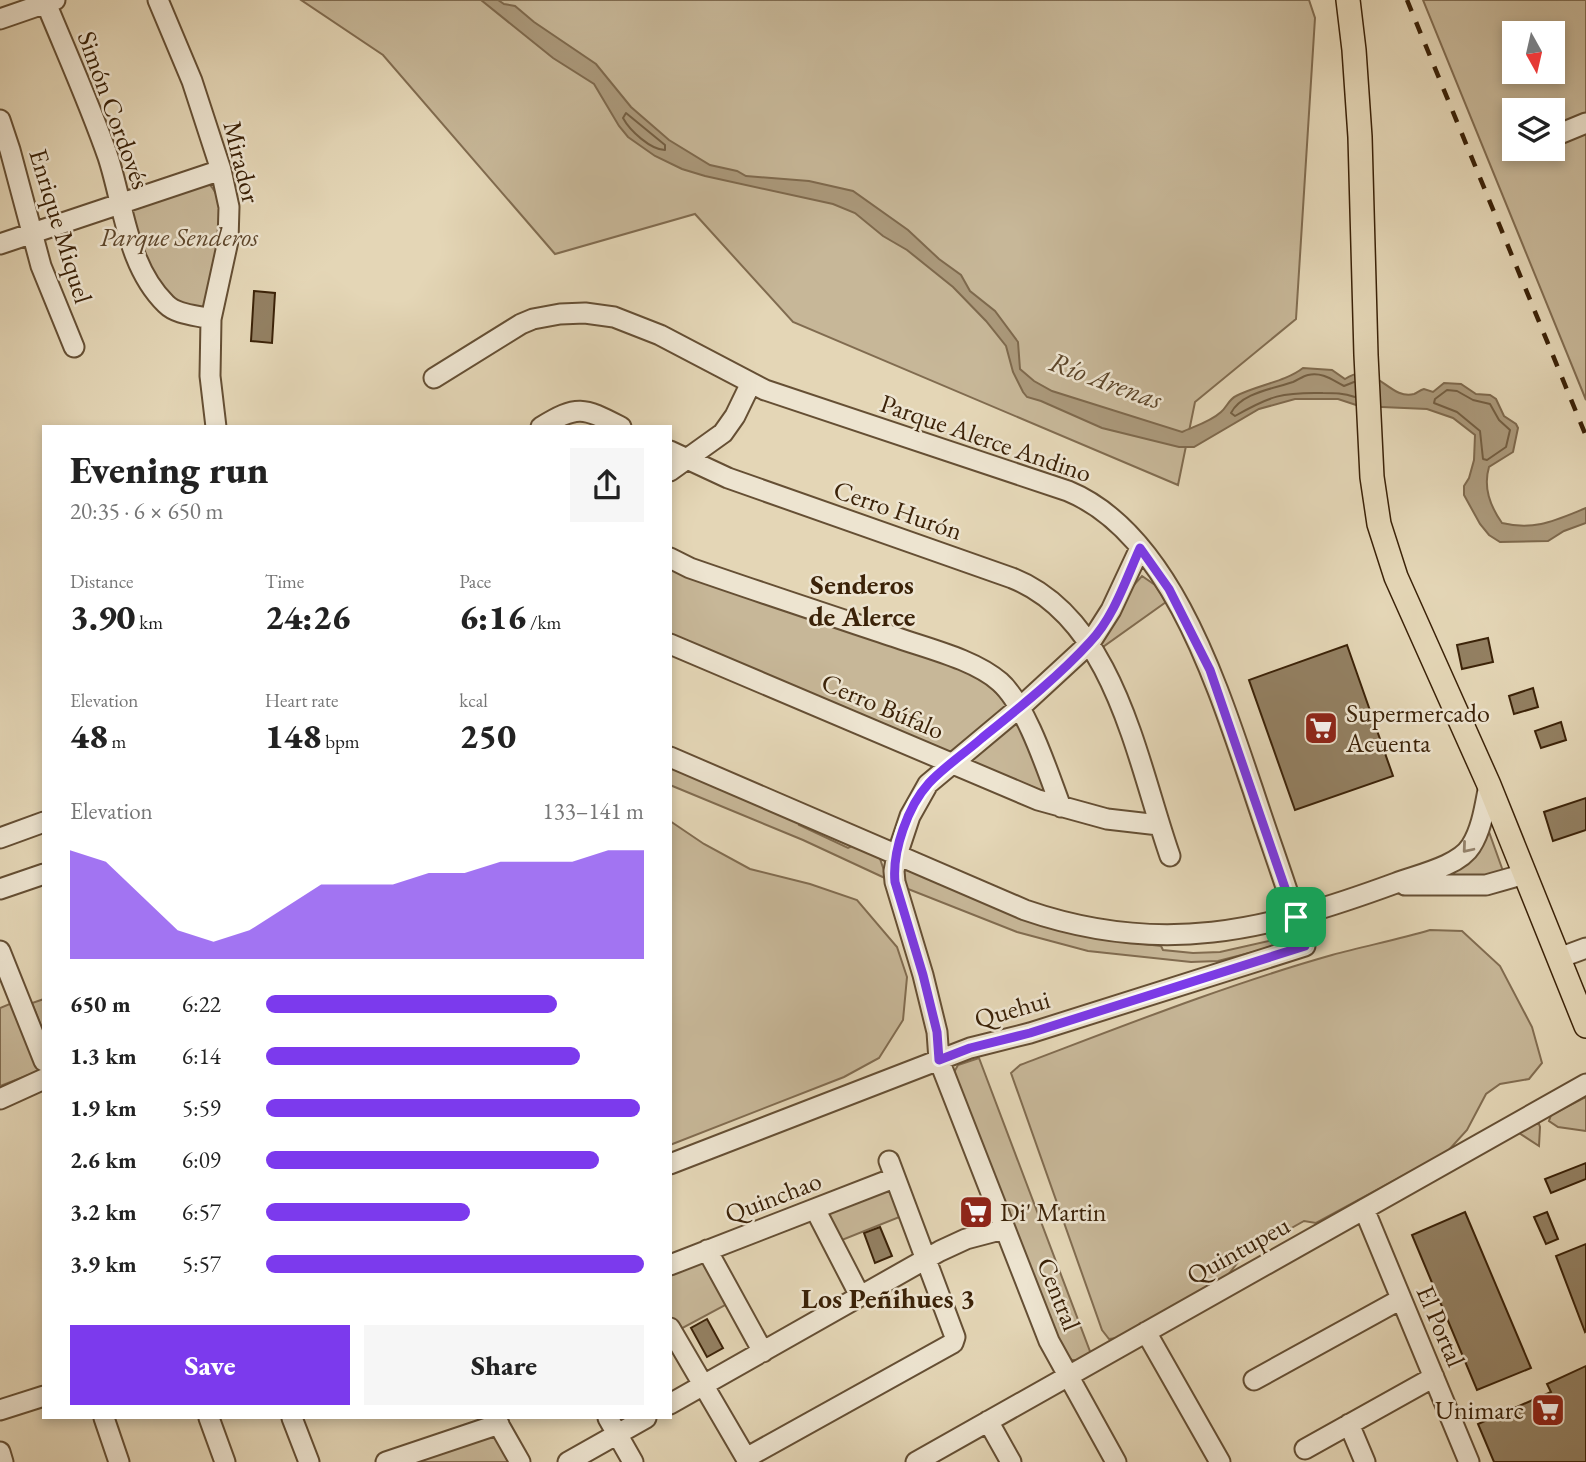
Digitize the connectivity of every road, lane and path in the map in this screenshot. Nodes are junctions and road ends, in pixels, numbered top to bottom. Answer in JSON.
{"nodes":[{"id":1,"x":158,"y":0,"type":"edge"},
{"id":2,"x":1348,"y":0,"type":"edge"},
{"id":3,"x":51,"y":2,"type":"edge"},
{"id":4,"x":0,"y":19,"type":"edge"},
{"id":5,"x":0,"y":120,"type":"edge"},
{"id":6,"x":1586,"y":123,"type":"edge"},
{"id":7,"x":1565,"y":131,"type":"edge"},
{"id":8,"x":220,"y":170,"type":"junction"},
{"id":9,"x":121,"y":204,"type":"junction"},
{"id":10,"x":32,"y":234,"type":"junction"},
{"id":11,"x":0,"y":244,"type":"edge"},
{"id":12,"x":211,"y":318,"type":"junction"},
{"id":13,"x":74,"y":347,"type":"dead end"},
{"id":14,"x":434,"y":378,"type":"dead end"},
{"id":15,"x":751,"y":383,"type":"junction"},
{"id":16,"x":216,"y":425,"type":"edge"},
{"id":17,"x":544,"y":425,"type":"edge"},
{"id":18,"x":617,"y":425,"type":"edge"},
{"id":19,"x":675,"y":461,"type":"edge"},
{"id":20,"x":1140,"y":548,"type":"junction"},
{"id":21,"x":672,"y":559,"type":"edge"},
{"id":22,"x":1090,"y":643,"type":"junction"},
{"id":23,"x":672,"y":645,"type":"edge"},
{"id":24,"x":1019,"y":708,"type":"junction"},
{"id":25,"x":672,"y":758,"type":"edge"},
{"id":26,"x":950,"y":764,"type":"junction"},
{"id":27,"x":1489,"y":785,"type":"junction"},
{"id":28,"x":1060,"y":807,"type":"junction"},
{"id":29,"x":42,"y":823,"type":"edge"},
{"id":30,"x":1159,"y":825,"type":"junction"},
{"id":31,"x":0,"y":838,"type":"edge"},
{"id":32,"x":897,"y":855,"type":"junction"},
{"id":33,"x":1170,"y":856,"type":"dead end"},
{"id":34,"x":1525,"y":874,"type":"junction"},
{"id":35,"x":42,"y":875,"type":"edge"},
{"id":36,"x":1390,"y":885,"type":"junction"},
{"id":37,"x":0,"y":889,"type":"edge"},
{"id":38,"x":1296,"y":917,"type":"junction"},
{"id":39,"x":1586,"y":948,"type":"edge"},
{"id":40,"x":0,"y":951,"type":"edge"},
{"id":41,"x":1559,"y":958,"type":"junction"},
{"id":42,"x":8,"y":992,"type":"edge"},
{"id":43,"x":1586,"y":1026,"type":"edge"},
{"id":44,"x":42,"y":1056,"type":"edge"},
{"id":45,"x":939,"y":1060,"type":"junction"},
{"id":46,"x":42,"y":1080,"type":"edge"},
{"id":47,"x":1586,"y":1084,"type":"edge"},
{"id":48,"x":0,"y":1099,"type":"edge"},
{"id":49,"x":672,"y":1163,"type":"edge"},
{"id":50,"x":815,"y":1209,"type":"junction"},
{"id":51,"x":1364,"y":1209,"type":"junction"},
{"id":52,"x":1004,"y":1228,"type":"junction"},
{"id":53,"x":707,"y":1250,"type":"junction"},
{"id":54,"x":925,"y":1260,"type":"junction"},
{"id":55,"x":672,"y":1264,"type":"edge"},
{"id":56,"x":860,"y":1296,"type":"junction"},
{"id":57,"x":1401,"y":1298,"type":"junction"},
{"id":58,"x":672,"y":1332,"type":"edge"},
{"id":59,"x":1146,"y":1332,"type":"junction"},
{"id":60,"x":763,"y":1352,"type":"junction"},
{"id":61,"x":1069,"y":1376,"type":"junction"},
{"id":62,"x":1434,"y":1377,"type":"junction"},
{"id":63,"x":1254,"y":1380,"type":"dead end"},
{"id":64,"x":703,"y":1386,"type":"junction"},
{"id":65,"x":42,"y":1397,"type":"edge"},
{"id":66,"x":672,"y":1403,"type":"edge"},
{"id":67,"x":0,"y":1410,"type":"edge"},
{"id":68,"x":104,"y":1419,"type":"edge"},
{"id":69,"x":209,"y":1419,"type":"edge"},
{"id":70,"x":292,"y":1419,"type":"edge"},
{"id":71,"x":642,"y":1419,"type":"edge"},
{"id":72,"x":497,"y":1421,"type":"edge"},
{"id":73,"x":988,"y":1422,"type":"junction"},
{"id":74,"x":1349,"y":1424,"type":"junction"},
{"id":75,"x":613,"y":1426,"type":"edge"},
{"id":76,"x":1305,"y":1449,"type":"dead end"},
{"id":77,"x":0,"y":1452,"type":"edge"},
{"id":78,"x":3,"y":1462,"type":"edge"},
{"id":79,"x":119,"y":1462,"type":"edge"},
{"id":80,"x":225,"y":1462,"type":"edge"},
{"id":81,"x":309,"y":1462,"type":"edge"},
{"id":82,"x":386,"y":1462,"type":"edge"},
{"id":83,"x":520,"y":1462,"type":"edge"},
{"id":84,"x":568,"y":1462,"type":"edge"},
{"id":85,"x":633,"y":1462,"type":"edge"},
{"id":86,"x":916,"y":1462,"type":"edge"},
{"id":87,"x":1011,"y":1462,"type":"edge"},
{"id":88,"x":1116,"y":1462,"type":"edge"},
{"id":89,"x":1220,"y":1462,"type":"edge"},
{"id":90,"x":1366,"y":1462,"type":"edge"},
{"id":91,"x":1469,"y":1462,"type":"edge"}],
"edges":[{"from":1,"to":8,"type":"street","name":"Mirador"},
{"from":2,"to":27,"type":"main road"},
{"from":3,"to":4,"type":"street"},
{"from":3,"to":9,"type":"street","name":"Simón Cordovés"},
{"from":5,"to":10,"type":"street","name":"Enrique Miquel"},
{"from":6,"to":7,"type":"street"},
{"from":8,"to":9,"type":"street"},
{"from":8,"to":12,"type":"street","name":"Mirador"},
{"from":9,"to":10,"type":"street"},
{"from":9,"to":12,"type":"street","name":"Simón Cordovés"},
{"from":10,"to":11,"type":"street"},
{"from":10,"to":13,"type":"street","name":"Enrique Miquel"},
{"from":12,"to":16,"type":"street","name":"Mirador"},
{"from":14,"to":15,"type":"street","name":"Parque Alerce Andino"},
{"from":15,"to":19,"type":"street"},
{"from":15,"to":20,"type":"street","name":"Parque Alerce Andino"},
{"from":17,"to":18,"type":"street"},
{"from":19,"to":22,"type":"street","name":"Cerro Hurón"},
{"from":20,"to":22,"type":"street"},
{"from":20,"to":38,"type":"street","name":"Parque Alerce Andino"},
{"from":21,"to":24,"type":"street"},
{"from":22,"to":24,"type":"street"},
{"from":22,"to":30,"type":"street","name":"Cerro Hurón"},
{"from":23,"to":26,"type":"street","name":"Cerro Búfalo"},
{"from":24,"to":26,"type":"street"},
{"from":24,"to":28,"type":"street"},
{"from":25,"to":32,"type":"street"},
{"from":26,"to":28,"type":"street","name":"Cerro Búfalo"},
{"from":26,"to":32,"type":"street"},
{"from":27,"to":34,"type":"main road"},
{"from":27,"to":36,"type":"street","one_way":true},
{"from":28,"to":30,"type":"street","name":"Cerro Búfalo"},
{"from":29,"to":31,"type":"street"},
{"from":30,"to":33,"type":"street","name":"Cerro Hurón"},
{"from":32,"to":38,"type":"street"},
{"from":32,"to":45,"type":"street","name":"Central"},
{"from":34,"to":36,"type":"street"},
{"from":34,"to":41,"type":"main road"},
{"from":35,"to":37,"type":"street"},
{"from":36,"to":38,"type":"street"},
{"from":38,"to":45,"type":"street","name":"Quehui"},
{"from":39,"to":41,"type":"street"},
{"from":40,"to":42,"type":"street"},
{"from":41,"to":43,"type":"main road"},
{"from":42,"to":44,"type":"street"},
{"from":45,"to":49,"type":"street","name":"Quehui"},
{"from":45,"to":52,"type":"street","name":"Central"},
{"from":46,"to":48,"type":"street"},
{"from":47,"to":51,"type":"street","name":"Quintupeu"},
{"from":50,"to":53,"type":"street","name":"Quinchao"},
{"from":50,"to":54,"type":"street","name":"Quinchao"},
{"from":50,"to":56,"type":"street"},
{"from":51,"to":57,"type":"street","name":"El Portal"},
{"from":51,"to":59,"type":"street","name":"Quintupeu"},
{"from":52,"to":54,"type":"street"},
{"from":52,"to":61,"type":"street","name":"Central"},
{"from":53,"to":55,"type":"street","name":"Quinchao"},
{"from":53,"to":60,"type":"street"},
{"from":54,"to":56,"type":"street"},
{"from":54,"to":64,"type":"street"},
{"from":56,"to":60,"type":"street"},
{"from":57,"to":62,"type":"street","name":"El Portal"},
{"from":57,"to":63,"type":"street"},
{"from":58,"to":64,"type":"street"},
{"from":59,"to":61,"type":"street","name":"Quintupeu"},
{"from":59,"to":89,"type":"street"},
{"from":60,"to":64,"type":"street"},
{"from":61,"to":73,"type":"street","name":"Quintupeu"},
{"from":61,"to":88,"type":"street","name":"Central"},
{"from":62,"to":74,"type":"street"},
{"from":62,"to":91,"type":"street","name":"El Portal"},
{"from":64,"to":66,"type":"street"},
{"from":65,"to":67,"type":"street"},
{"from":68,"to":79,"type":"street"},
{"from":69,"to":80,"type":"street"},
{"from":70,"to":81,"type":"street"},
{"from":71,"to":75,"type":"street"},
{"from":72,"to":82,"type":"street"},
{"from":72,"to":83,"type":"street"},
{"from":73,"to":86,"type":"street","name":"Quintupeu"},
{"from":73,"to":87,"type":"street"},
{"from":74,"to":76,"type":"street"},
{"from":74,"to":90,"type":"street"},
{"from":75,"to":84,"type":"street"},
{"from":75,"to":85,"type":"street"},
{"from":77,"to":78,"type":"street"}]}
